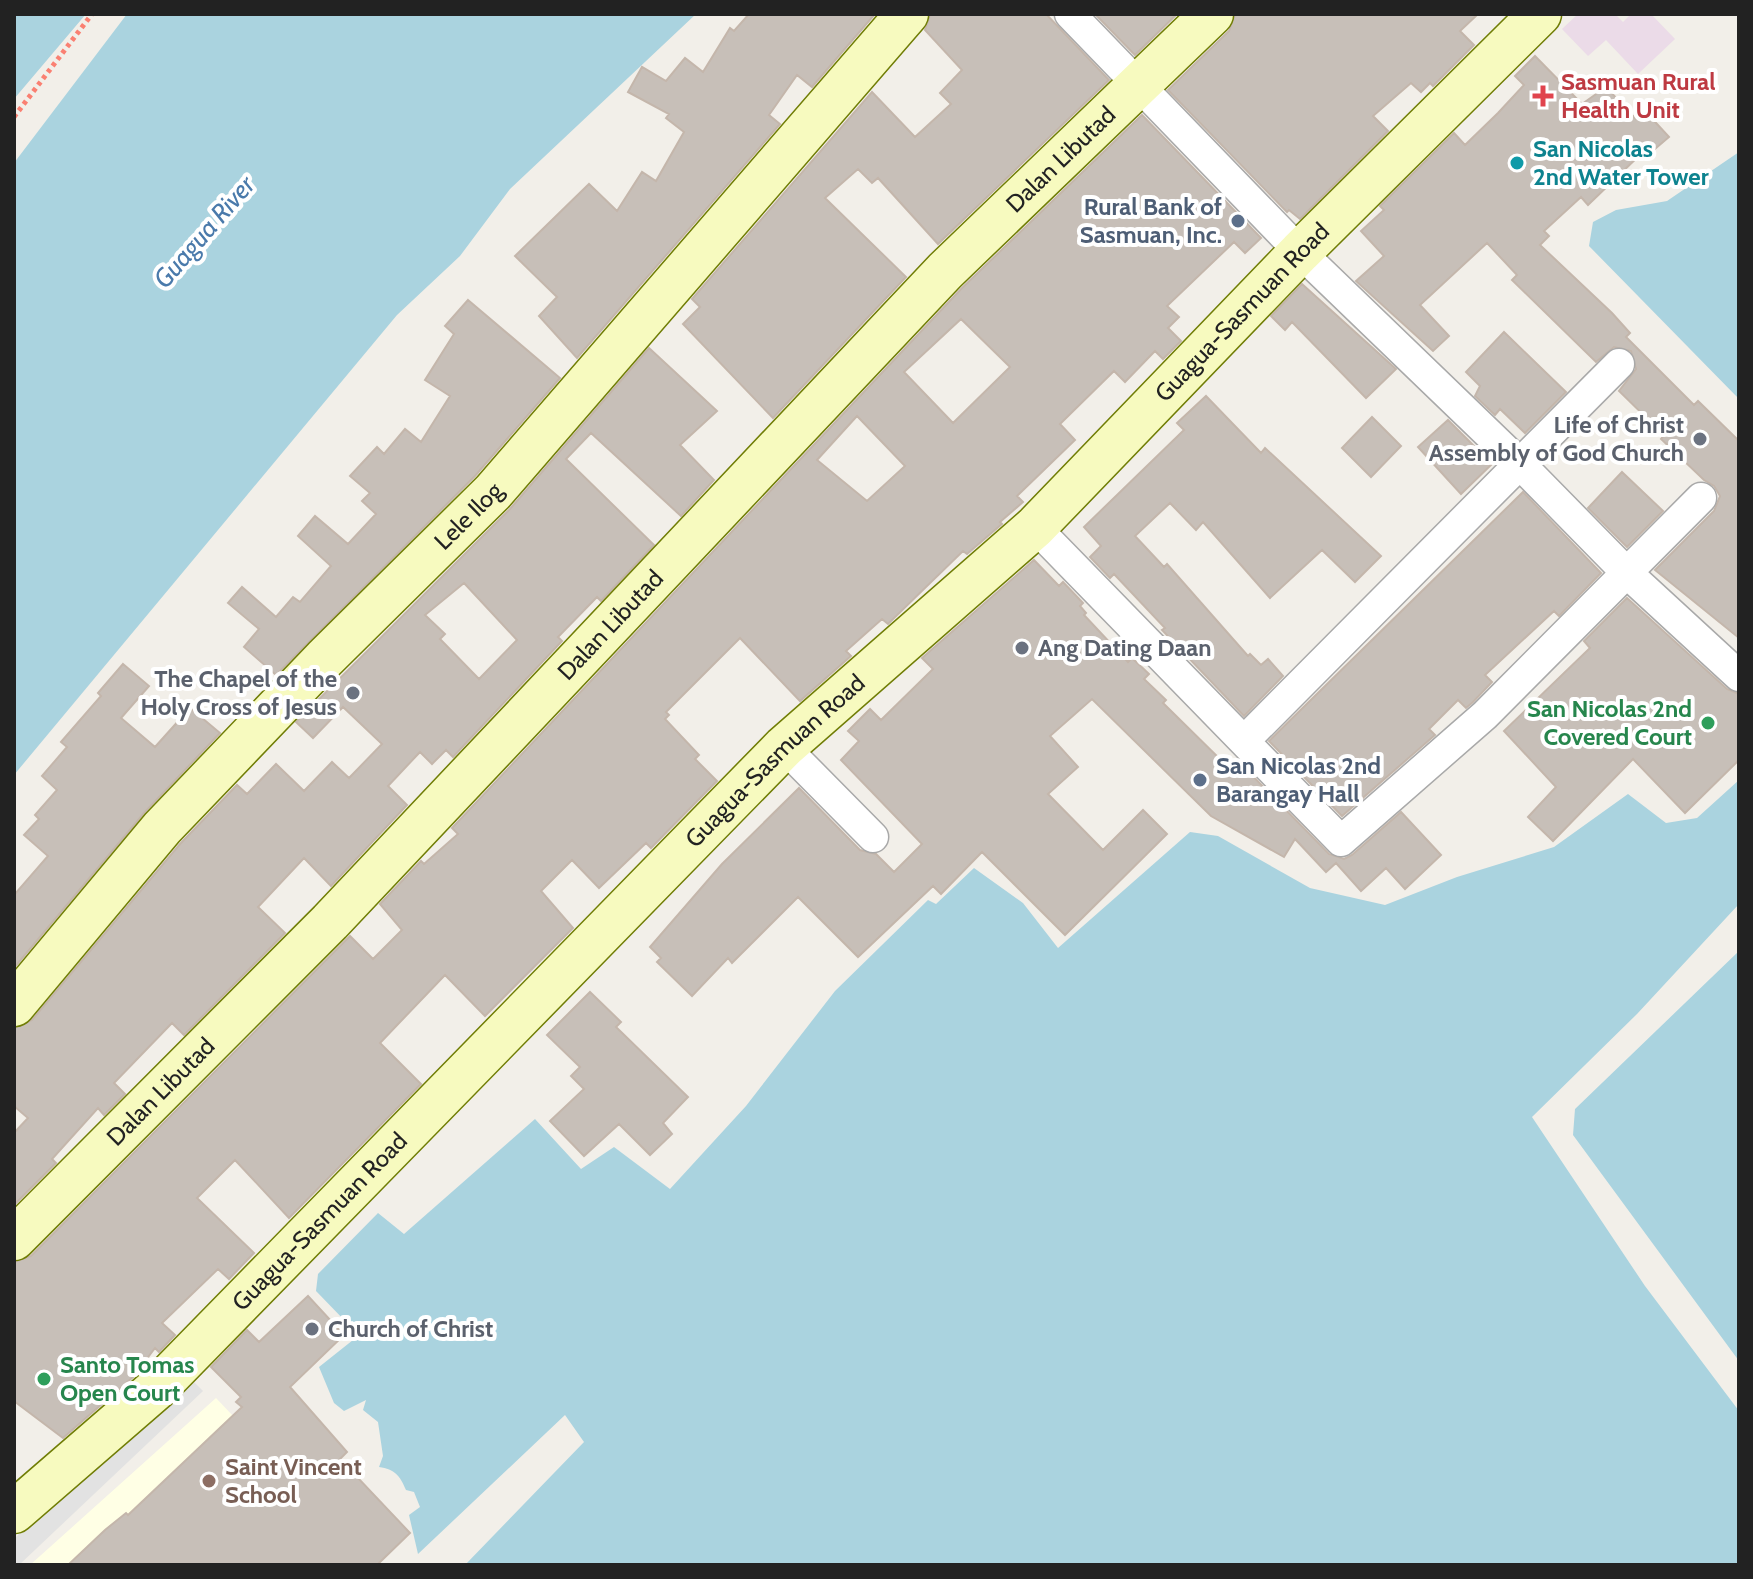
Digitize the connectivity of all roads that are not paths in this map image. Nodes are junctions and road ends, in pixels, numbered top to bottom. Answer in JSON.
{"nodes":[{"id":1,"x":907,"y":14,"type":"edge"},
{"id":2,"x":1070,"y":14,"type":"edge"},
{"id":3,"x":1212,"y":14,"type":"edge"},
{"id":4,"x":1540,"y":14,"type":"edge"},
{"id":5,"x":1140,"y":85,"type":"junction"},
{"id":6,"x":1300,"y":252,"type":"junction"},
{"id":7,"x":1619,"y":364,"type":"dead end"},
{"id":8,"x":1520,"y":464,"type":"junction"},
{"id":9,"x":1701,"y":498,"type":"dead end"},
{"id":10,"x":1035,"y":527,"type":"junction"},
{"id":11,"x":1626,"y":572,"type":"junction"},
{"id":12,"x":1739,"y":676,"type":"edge"},
{"id":13,"x":1244,"y":741,"type":"junction"},
{"id":14,"x":784,"y":747,"type":"junction"},
{"id":15,"x":873,"y":837,"type":"dead end"},
{"id":16,"x":14,"y":1005,"type":"edge"},
{"id":17,"x":14,"y":1239,"type":"edge"},
{"id":18,"x":14,"y":1512,"type":"edge"}],
"edges":[{"from":1,"to":16,"type":"street","name":"Lele Ilog"},
{"from":2,"to":5,"type":"street"},
{"from":3,"to":5,"type":"street","name":"Dalan Libutad"},
{"from":4,"to":6,"type":"street","name":"Guagua-Sasmuan Road"},
{"from":5,"to":6,"type":"street"},
{"from":5,"to":17,"type":"street","name":"Dalan Libutad"},
{"from":6,"to":8,"type":"street"},
{"from":6,"to":10,"type":"street","name":"Guagua-Sasmuan Road"},
{"from":7,"to":8,"type":"street"},
{"from":8,"to":11,"type":"street"},
{"from":8,"to":13,"type":"street"},
{"from":9,"to":11,"type":"street"},
{"from":10,"to":13,"type":"street"},
{"from":10,"to":14,"type":"street","name":"Guagua-Sasmuan Road"},
{"from":11,"to":12,"type":"street"},
{"from":11,"to":13,"type":"street"},
{"from":14,"to":15,"type":"street"},
{"from":14,"to":18,"type":"street","name":"Guagua-Sasmuan Road"}]}
